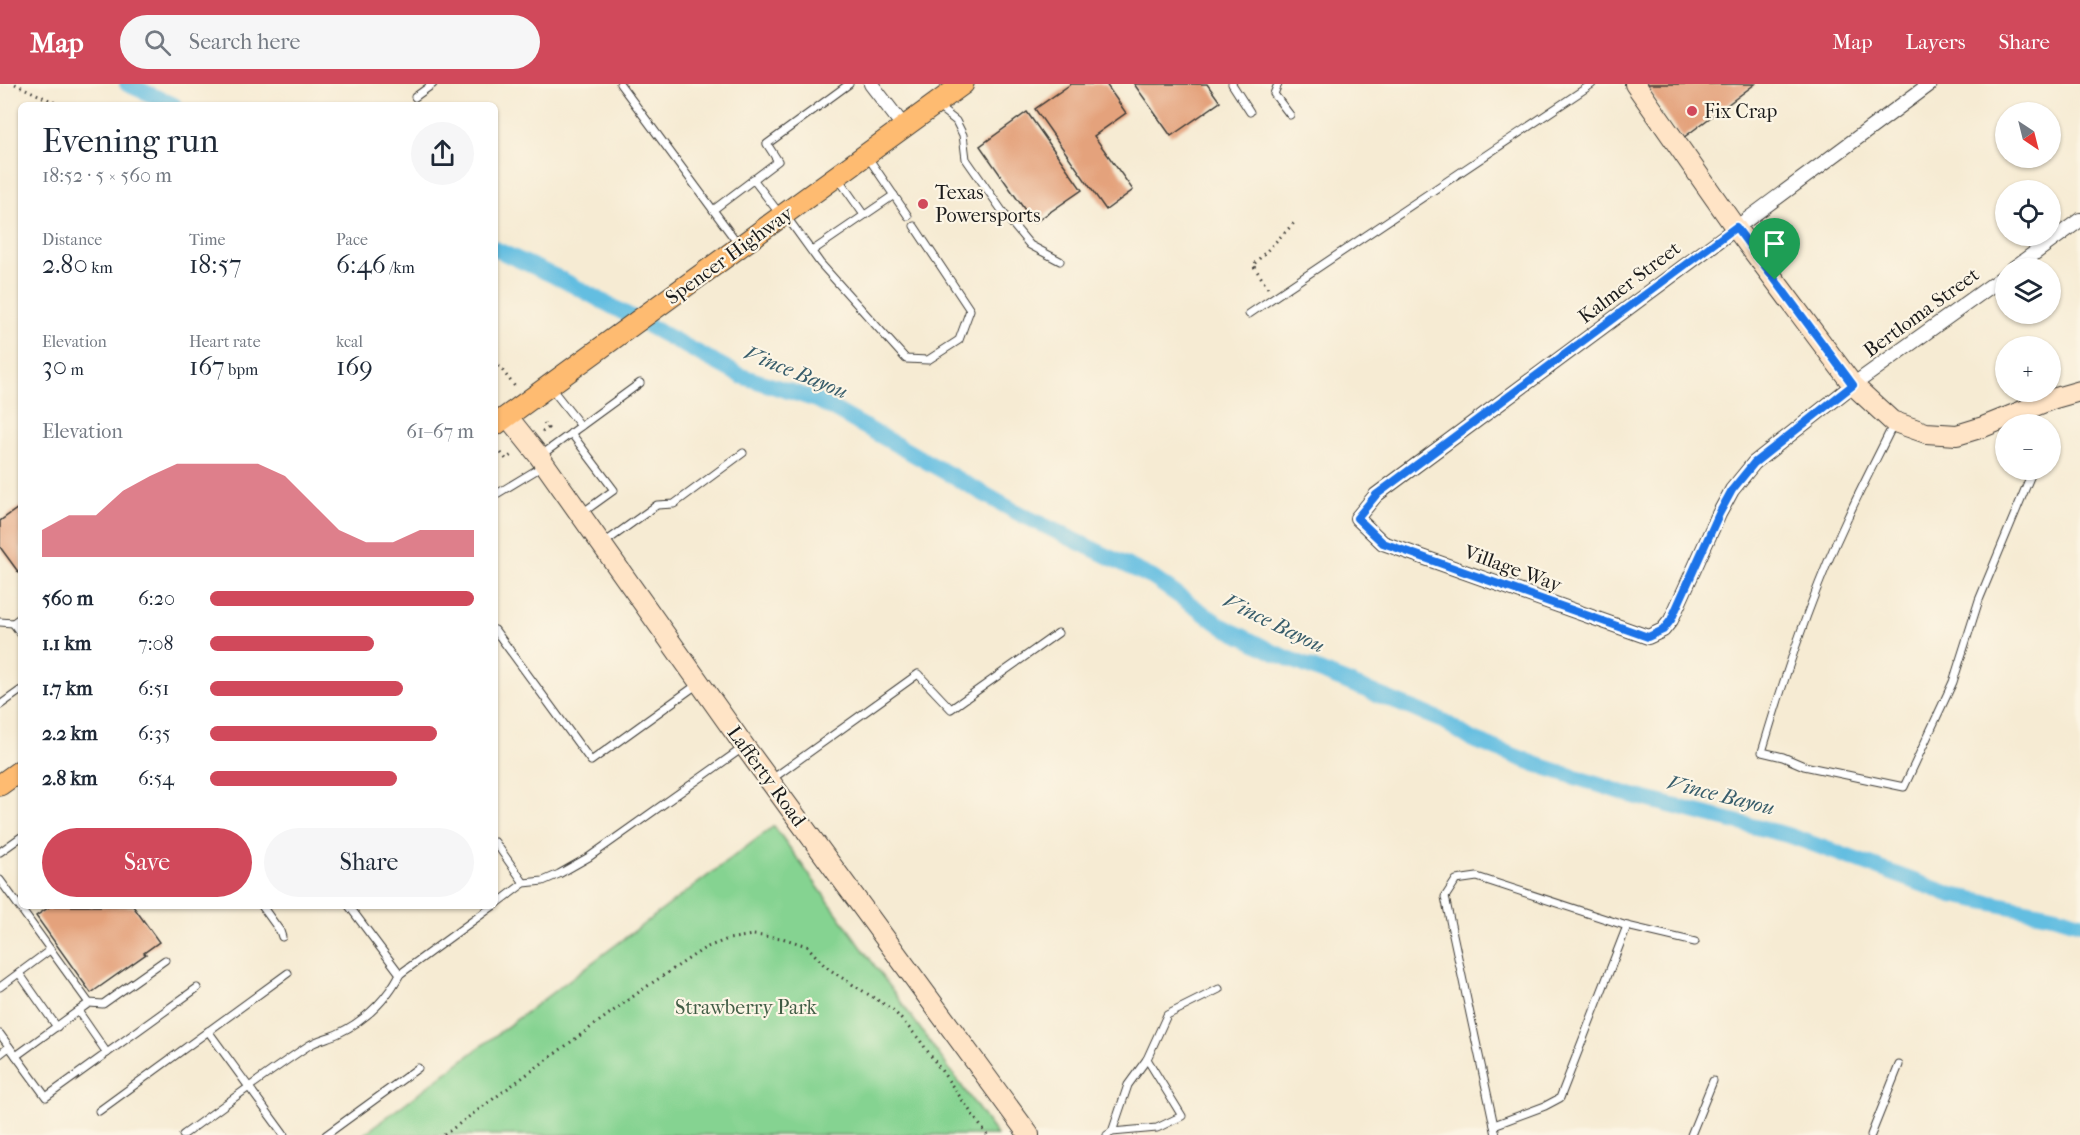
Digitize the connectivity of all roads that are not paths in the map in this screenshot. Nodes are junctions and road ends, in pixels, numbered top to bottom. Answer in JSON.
{"nodes":[{"id":1,"x":434,"y":84,"type":"edge"},
{"id":2,"x":620,"y":84,"type":"edge"},
{"id":3,"x":849,"y":84,"type":"edge"},
{"id":4,"x":871,"y":84,"type":"edge"},
{"id":5,"x":963,"y":84,"type":"edge"},
{"id":6,"x":1232,"y":84,"type":"edge"},
{"id":7,"x":1278,"y":84,"type":"edge"},
{"id":8,"x":1635,"y":84,"type":"edge"},
{"id":9,"x":1930,"y":84,"type":"edge"},
{"id":10,"x":1587,"y":86,"type":"edge"},
{"id":11,"x":415,"y":97,"type":"dead end"},
{"id":12,"x":935,"y":104,"type":"junction"},
{"id":13,"x":1250,"y":112,"type":"dead end"},
{"id":14,"x":1290,"y":116,"type":"dead end"},
{"id":15,"x":904,"y":127,"type":"junction"},
{"id":16,"x":866,"y":154,"type":"junction"},
{"id":17,"x":836,"y":176,"type":"junction"},
{"id":18,"x":753,"y":179,"type":"junction"},
{"id":19,"x":894,"y":195,"type":"junction"},
{"id":20,"x":713,"y":210,"type":"junction"},
{"id":21,"x":783,"y":215,"type":"junction"},
{"id":22,"x":864,"y":215,"type":"junction"},
{"id":23,"x":908,"y":216,"type":"dead end"},
{"id":24,"x":2080,"y":220,"type":"edge"},
{"id":25,"x":914,"y":226,"type":"dead end"},
{"id":26,"x":1736,"y":227,"type":"junction"},
{"id":27,"x":740,"y":247,"type":"junction"},
{"id":28,"x":812,"y":251,"type":"junction"},
{"id":29,"x":2028,"y":258,"type":"edge"},
{"id":30,"x":1060,"y":261,"type":"dead end"},
{"id":31,"x":1995,"y":283,"type":"edge"},
{"id":32,"x":1249,"y":314,"type":"dead end"},
{"id":33,"x":640,"y":383,"type":"dead end"},
{"id":34,"x":549,"y":385,"type":"junction"},
{"id":35,"x":1853,"y":385,"type":"junction"},
{"id":36,"x":2080,"y":391,"type":"edge"},
{"id":37,"x":2034,"y":414,"type":"edge"},
{"id":38,"x":501,"y":420,"type":"edge"},
{"id":39,"x":1895,"y":422,"type":"junction"},
{"id":40,"x":1995,"y":424,"type":"edge"},
{"id":41,"x":580,"y":426,"type":"junction"},
{"id":42,"x":571,"y":433,"type":"junction"},
{"id":43,"x":743,"y":453,"type":"dead end"},
{"id":44,"x":542,"y":461,"type":"junction"},
{"id":45,"x":2029,"y":480,"type":"edge"},
{"id":46,"x":498,"y":493,"type":"edge"},
{"id":47,"x":580,"y":514,"type":"junction"},
{"id":48,"x":1357,"y":518,"type":"joint"},
{"id":49,"x":601,"y":544,"type":"junction"},
{"id":50,"x":18,"y":619,"type":"edge"},
{"id":51,"x":0,"y":622,"type":"edge"},
{"id":52,"x":13,"y":623,"type":"junction"},
{"id":53,"x":18,"y":630,"type":"edge"},
{"id":54,"x":1663,"y":630,"type":"joint"},
{"id":55,"x":1058,"y":633,"type":"dead end"},
{"id":56,"x":498,"y":634,"type":"edge"},
{"id":57,"x":700,"y":683,"type":"junction"},
{"id":58,"x":18,"y":692,"type":"edge"},
{"id":59,"x":0,"y":705,"type":"edge"},
{"id":60,"x":745,"y":747,"type":"junction"},
{"id":61,"x":18,"y":772,"type":"edge"},
{"id":62,"x":770,"y":781,"type":"junction"},
{"id":63,"x":0,"y":786,"type":"edge"},
{"id":64,"x":18,"y":839,"type":"edge"},
{"id":65,"x":498,"y":846,"type":"edge"},
{"id":66,"x":0,"y":852,"type":"edge"},
{"id":67,"x":0,"y":880,"type":"edge"},
{"id":68,"x":524,"y":884,"type":"junction"},
{"id":69,"x":18,"y":900,"type":"edge"},
{"id":70,"x":498,"y":902,"type":"edge"},
{"id":71,"x":24,"y":909,"type":"edge"},
{"id":72,"x":264,"y":909,"type":"edge"},
{"id":73,"x":354,"y":909,"type":"edge"},
{"id":74,"x":489,"y":909,"type":"edge"},
{"id":75,"x":1627,"y":926,"type":"junction"},
{"id":76,"x":282,"y":937,"type":"dead end"},
{"id":77,"x":1695,"y":942,"type":"dead end"},
{"id":78,"x":50,"y":950,"type":"junction"},
{"id":79,"x":165,"y":960,"type":"dead end"},
{"id":80,"x":19,"y":973,"type":"junction"},
{"id":81,"x":288,"y":973,"type":"dead end"},
{"id":82,"x":400,"y":974,"type":"junction"},
{"id":83,"x":0,"y":987,"type":"edge"},
{"id":84,"x":197,"y":988,"type":"dead end"},
{"id":85,"x":1219,"y":989,"type":"dead end"},
{"id":86,"x":89,"y":1003,"type":"junction"},
{"id":87,"x":78,"y":1011,"type":"junction"},
{"id":88,"x":57,"y":1027,"type":"junction"},
{"id":89,"x":208,"y":1031,"type":"junction"},
{"id":90,"x":0,"y":1034,"type":"edge"},
{"id":91,"x":9,"y":1047,"type":"junction"},
{"id":92,"x":107,"y":1053,"type":"junction"},
{"id":93,"x":0,"y":1054,"type":"edge"},
{"id":94,"x":16,"y":1056,"type":"junction"},
{"id":95,"x":1147,"y":1059,"type":"junction"},
{"id":96,"x":1899,"y":1065,"type":"dead end"},
{"id":97,"x":418,"y":1068,"type":"dead end"},
{"id":98,"x":1713,"y":1081,"type":"dead end"},
{"id":99,"x":249,"y":1088,"type":"junction"},
{"id":100,"x":99,"y":1111,"type":"dead end"},
{"id":101,"x":1494,"y":1125,"type":"junction"},
{"id":102,"x":1110,"y":1133,"type":"edge"},
{"id":103,"x":183,"y":1135,"type":"edge"},
{"id":104,"x":284,"y":1135,"type":"edge"},
{"id":105,"x":326,"y":1135,"type":"edge"},
{"id":106,"x":1029,"y":1135,"type":"edge"},
{"id":107,"x":1496,"y":1135,"type":"edge"},
{"id":108,"x":1691,"y":1135,"type":"edge"},
{"id":109,"x":1871,"y":1135,"type":"edge"}],
"edges":[{"from":1,"to":11,"type":"lane"},
{"from":2,"to":20,"type":"lane"},
{"from":3,"to":18,"type":"lane"},
{"from":4,"to":15,"type":"street"},
{"from":5,"to":12,"type":"main road","name":"Spencer Highway"},
{"from":6,"to":13,"type":"lane"},
{"from":7,"to":14,"type":"lane"},
{"from":8,"to":26,"type":"street"},
{"from":9,"to":26,"type":"street","name":"Kalmer Street"},
{"from":10,"to":32,"type":"lane"},
{"from":12,"to":15,"type":"main road","name":"Spencer Highway"},
{"from":12,"to":30,"type":"lane"},
{"from":15,"to":16,"type":"main road","name":"Spencer Highway"},
{"from":16,"to":17,"type":"main road","name":"Spencer Highway"},
{"from":16,"to":19,"type":"lane"},
{"from":17,"to":21,"type":"main road","name":"Spencer Highway"},
{"from":17,"to":22,"type":"lane"},
{"from":18,"to":20,"type":"lane"},
{"from":18,"to":21,"type":"lane"},
{"from":19,"to":22,"type":"lane"},
{"from":19,"to":23,"type":"lane"},
{"from":20,"to":27,"type":"lane"},
{"from":21,"to":27,"type":"main road","name":"Spencer Highway"},
{"from":21,"to":28,"type":"lane"},
{"from":22,"to":28,"type":"lane"},
{"from":24,"to":29,"type":"street"},
{"from":25,"to":28,"type":"lane"},
{"from":26,"to":35,"type":"street"},
{"from":26,"to":48,"type":"street","name":"Kalmer Street"},
{"from":27,"to":34,"type":"main road","name":"Spencer Highway"},
{"from":31,"to":35,"type":"street","name":"Bertloma Street"},
{"from":33,"to":41,"type":"lane"},
{"from":34,"to":38,"type":"main road","name":"Spencer Highway"},
{"from":34,"to":41,"type":"lane"},
{"from":35,"to":39,"type":"street"},
{"from":35,"to":54,"type":"street","name":"Bertloma Street"},
{"from":36,"to":37,"type":"street"},
{"from":38,"to":44,"type":"street","name":"Lafferty Road"},
{"from":39,"to":40,"type":"street"},
{"from":39,"to":45,"type":"lane"},
{"from":41,"to":42,"type":"lane"},
{"from":42,"to":44,"type":"lane"},
{"from":42,"to":47,"type":"lane"},
{"from":43,"to":49,"type":"lane"},
{"from":44,"to":46,"type":"lane"},
{"from":44,"to":47,"type":"street","name":"Lafferty Road"},
{"from":47,"to":49,"type":"street","name":"Lafferty Road"},
{"from":48,"to":54,"type":"street","name":"Village Way"},
{"from":49,"to":57,"type":"street","name":"Lafferty Road"},
{"from":50,"to":52,"type":"lane"},
{"from":51,"to":52,"type":"lane"},
{"from":52,"to":53,"type":"lane"},
{"from":55,"to":62,"type":"lane"},
{"from":56,"to":57,"type":"lane"},
{"from":57,"to":60,"type":"street","name":"Lafferty Road"},
{"from":58,"to":59,"type":"lane"},
{"from":60,"to":62,"type":"street","name":"Lafferty Road"},
{"from":60,"to":68,"type":"lane"},
{"from":61,"to":63,"type":"main road"},
{"from":62,"to":106,"type":"street","name":"Lafferty Road"},
{"from":64,"to":66,"type":"lane"},
{"from":65,"to":68,"type":"lane"},
{"from":67,"to":69,"type":"lane"},
{"from":68,"to":70,"type":"lane"},
{"from":71,"to":78,"type":"lane"},
{"from":72,"to":76,"type":"lane"},
{"from":73,"to":82,"type":"lane"},
{"from":74,"to":82,"type":"lane"},
{"from":75,"to":77,"type":"lane"},
{"from":75,"to":101,"type":"lane"},
{"from":75,"to":101,"type":"lane"},
{"from":78,"to":80,"type":"lane"},
{"from":78,"to":86,"type":"lane"},
{"from":79,"to":86,"type":"lane"},
{"from":80,"to":83,"type":"lane"},
{"from":80,"to":88,"type":"lane"},
{"from":81,"to":89,"type":"lane"},
{"from":82,"to":99,"type":"lane"},
{"from":84,"to":92,"type":"lane"},
{"from":85,"to":95,"type":"lane"},
{"from":86,"to":87,"type":"lane"},
{"from":87,"to":88,"type":"lane"},
{"from":87,"to":92,"type":"lane"},
{"from":88,"to":94,"type":"lane"},
{"from":89,"to":99,"type":"lane"},
{"from":89,"to":100,"type":"lane"},
{"from":90,"to":91,"type":"lane"},
{"from":91,"to":93,"type":"lane"},
{"from":91,"to":94,"type":"lane"},
{"from":92,"to":94,"type":"lane"},
{"from":95,"to":102,"type":"lane"},
{"from":95,"to":102,"type":"lane"},
{"from":96,"to":109,"type":"lane"},
{"from":97,"to":105,"type":"lane"},
{"from":98,"to":108,"type":"lane"},
{"from":99,"to":103,"type":"lane"},
{"from":99,"to":104,"type":"lane"},
{"from":101,"to":107,"type":"lane"}]}
